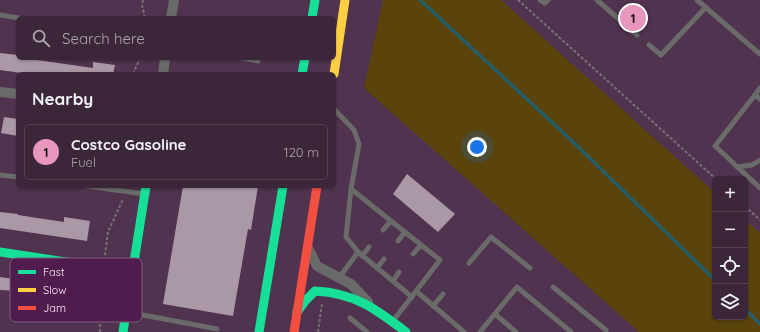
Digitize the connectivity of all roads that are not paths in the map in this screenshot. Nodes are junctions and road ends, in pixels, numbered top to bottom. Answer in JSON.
{"nodes":[{"id":1,"x":174,"y":0,"type":"edge"},
{"id":2,"x":315,"y":0,"type":"edge"},
{"id":3,"x":345,"y":0,"type":"edge"},
{"id":4,"x":540,"y":0,"type":"edge"},
{"id":5,"x":548,"y":0,"type":"edge"},
{"id":6,"x":597,"y":0,"type":"edge"},
{"id":7,"x":697,"y":0,"type":"edge"},
{"id":8,"x":706,"y":7,"type":"junction"},
{"id":9,"x":0,"y":15,"type":"edge"},
{"id":10,"x":171,"y":16,"type":"edge"},
{"id":11,"x":312,"y":16,"type":"edge"},
{"id":12,"x":16,"y":18,"type":"edge"},
{"id":13,"x":637,"y":35,"type":"dead end"},
{"id":14,"x":649,"y":45,"type":"dead end"},
{"id":15,"x":760,"y":54,"type":"edge"},
{"id":16,"x":165,"y":60,"type":"edge"},
{"id":17,"x":253,"y":60,"type":"edge"},
{"id":18,"x":305,"y":60,"type":"edge"},
{"id":19,"x":258,"y":61,"type":"dead end"},
{"id":20,"x":163,"y":72,"type":"edge"},
{"id":21,"x":302,"y":72,"type":"edge"},
{"id":22,"x":334,"y":72,"type":"edge"},
{"id":23,"x":760,"y":88,"type":"edge"},
{"id":24,"x":0,"y":92,"type":"edge"},
{"id":25,"x":16,"y":94,"type":"edge"},
{"id":26,"x":755,"y":95,"type":"junction"},
{"id":27,"x":760,"y":99,"type":"edge"},
{"id":28,"x":336,"y":111,"type":"edge"},
{"id":29,"x":760,"y":160,"type":"edge"},
{"id":30,"x":737,"y":167,"type":"junction"},
{"id":31,"x":0,"y":175,"type":"edge"},
{"id":32,"x":16,"y":177,"type":"edge"},
{"id":33,"x":116,"y":188,"type":"edge"},
{"id":34,"x":283,"y":188,"type":"edge"},
{"id":35,"x":317,"y":188,"type":"edge"},
{"id":36,"x":760,"y":188,"type":"edge"},
{"id":37,"x":351,"y":189,"type":"junction"},
{"id":38,"x":145,"y":190,"type":"edge"},
{"id":39,"x":391,"y":221,"type":"junction"},
{"id":40,"x":383,"y":230,"type":"dead end"},
{"id":41,"x":405,"y":232,"type":"junction"},
{"id":42,"x":398,"y":242,"type":"dead end"},
{"id":43,"x":421,"y":245,"type":"junction"},
{"id":44,"x":307,"y":246,"type":"junction"},
{"id":45,"x":369,"y":247,"type":"dead end"},
{"id":46,"x":0,"y":252,"type":"edge"},
{"id":47,"x":358,"y":252,"type":"junction"},
{"id":48,"x":413,"y":254,"type":"dead end"},
{"id":49,"x":362,"y":256,"type":"junction"},
{"id":50,"x":40,"y":258,"type":"edge"},
{"id":51,"x":134,"y":258,"type":"edge"},
{"id":52,"x":384,"y":259,"type":"dead end"},
{"id":53,"x":469,"y":263,"type":"dead end"},
{"id":54,"x":377,"y":268,"type":"junction"},
{"id":55,"x":530,"y":268,"type":"dead end"},
{"id":56,"x":399,"y":272,"type":"dead end"},
{"id":57,"x":339,"y":278,"type":"junction"},
{"id":58,"x":393,"y":281,"type":"junction"},
{"id":59,"x":553,"y":287,"type":"dead end"},
{"id":60,"x":416,"y":291,"type":"junction"},
{"id":61,"x":442,"y":294,"type":"dead end"},
{"id":62,"x":412,"y":296,"type":"junction"},
{"id":63,"x":433,"y":306,"type":"junction"},
{"id":64,"x":372,"y":307,"type":"junction"},
{"id":65,"x":297,"y":312,"type":"junction"},
{"id":66,"x":496,"y":314,"type":"junction"},
{"id":67,"x":142,"y":315,"type":"edge"},
{"id":68,"x":350,"y":318,"type":"dead end"},
{"id":69,"x":124,"y":322,"type":"edge"},
{"id":70,"x":393,"y":322,"type":"junction"},
{"id":71,"x":217,"y":329,"type":"dead end"},
{"id":72,"x":123,"y":332,"type":"edge"},
{"id":73,"x":259,"y":332,"type":"edge"},
{"id":74,"x":294,"y":332,"type":"edge"},
{"id":75,"x":367,"y":332,"type":"edge"},
{"id":76,"x":406,"y":332,"type":"edge"},
{"id":77,"x":464,"y":332,"type":"edge"},
{"id":78,"x":480,"y":332,"type":"edge"},
{"id":79,"x":516,"y":332,"type":"edge"},
{"id":80,"x":571,"y":332,"type":"edge"},
{"id":81,"x":606,"y":332,"type":"edge"}],
"edges":[{"from":1,"to":10,"type":"street"},
{"from":2,"to":11,"type":"main road"},
{"from":3,"to":22,"type":"main road"},
{"from":4,"to":5,"type":"lane"},
{"from":6,"to":13,"type":"lane"},
{"from":7,"to":8,"type":"lane"},
{"from":8,"to":14,"type":"lane"},
{"from":8,"to":15,"type":"lane"},
{"from":9,"to":12,"type":"lane"},
{"from":16,"to":20,"type":"street"},
{"from":17,"to":19,"type":"lane"},
{"from":18,"to":21,"type":"main road"},
{"from":23,"to":26,"type":"lane"},
{"from":24,"to":25,"type":"street"},
{"from":26,"to":27,"type":"lane"},
{"from":26,"to":30,"type":"lane"},
{"from":28,"to":37,"type":"lane"},
{"from":29,"to":30,"type":"lane"},
{"from":30,"to":36,"type":"lane"},
{"from":31,"to":32,"type":"lane"},
{"from":33,"to":38,"type":"lane"},
{"from":34,"to":73,"type":"main road"},
{"from":35,"to":44,"type":"main road"},
{"from":37,"to":39,"type":"lane"},
{"from":37,"to":47,"type":"lane"},
{"from":38,"to":51,"type":"main road"},
{"from":39,"to":40,"type":"lane"},
{"from":39,"to":41,"type":"lane"},
{"from":41,"to":42,"type":"lane"},
{"from":41,"to":43,"type":"lane"},
{"from":43,"to":48,"type":"lane"},
{"from":43,"to":60,"type":"lane"},
{"from":44,"to":57,"type":"street"},
{"from":44,"to":65,"type":"main road"},
{"from":45,"to":49,"type":"lane"},
{"from":46,"to":50,"type":"main road"},
{"from":47,"to":49,"type":"lane"},
{"from":47,"to":57,"type":"lane"},
{"from":49,"to":54,"type":"lane"},
{"from":52,"to":54,"type":"lane"},
{"from":53,"to":55,"type":"lane"},
{"from":54,"to":58,"type":"lane"},
{"from":56,"to":58,"type":"lane"},
{"from":57,"to":64,"type":"street"},
{"from":58,"to":62,"type":"lane"},
{"from":59,"to":81,"type":"lane"},
{"from":60,"to":62,"type":"lane"},
{"from":60,"to":63,"type":"lane"},
{"from":61,"to":63,"type":"lane"},
{"from":62,"to":70,"type":"lane"},
{"from":63,"to":77,"type":"lane"},
{"from":64,"to":65,"type":"main road"},
{"from":64,"to":70,"type":"main road"},
{"from":65,"to":74,"type":"main road"},
{"from":66,"to":78,"type":"lane"},
{"from":66,"to":79,"type":"lane"},
{"from":66,"to":80,"type":"lane"},
{"from":67,"to":71,"type":"lane"},
{"from":68,"to":75,"type":"lane"},
{"from":69,"to":72,"type":"main road"},
{"from":70,"to":76,"type":"main road"}]}
